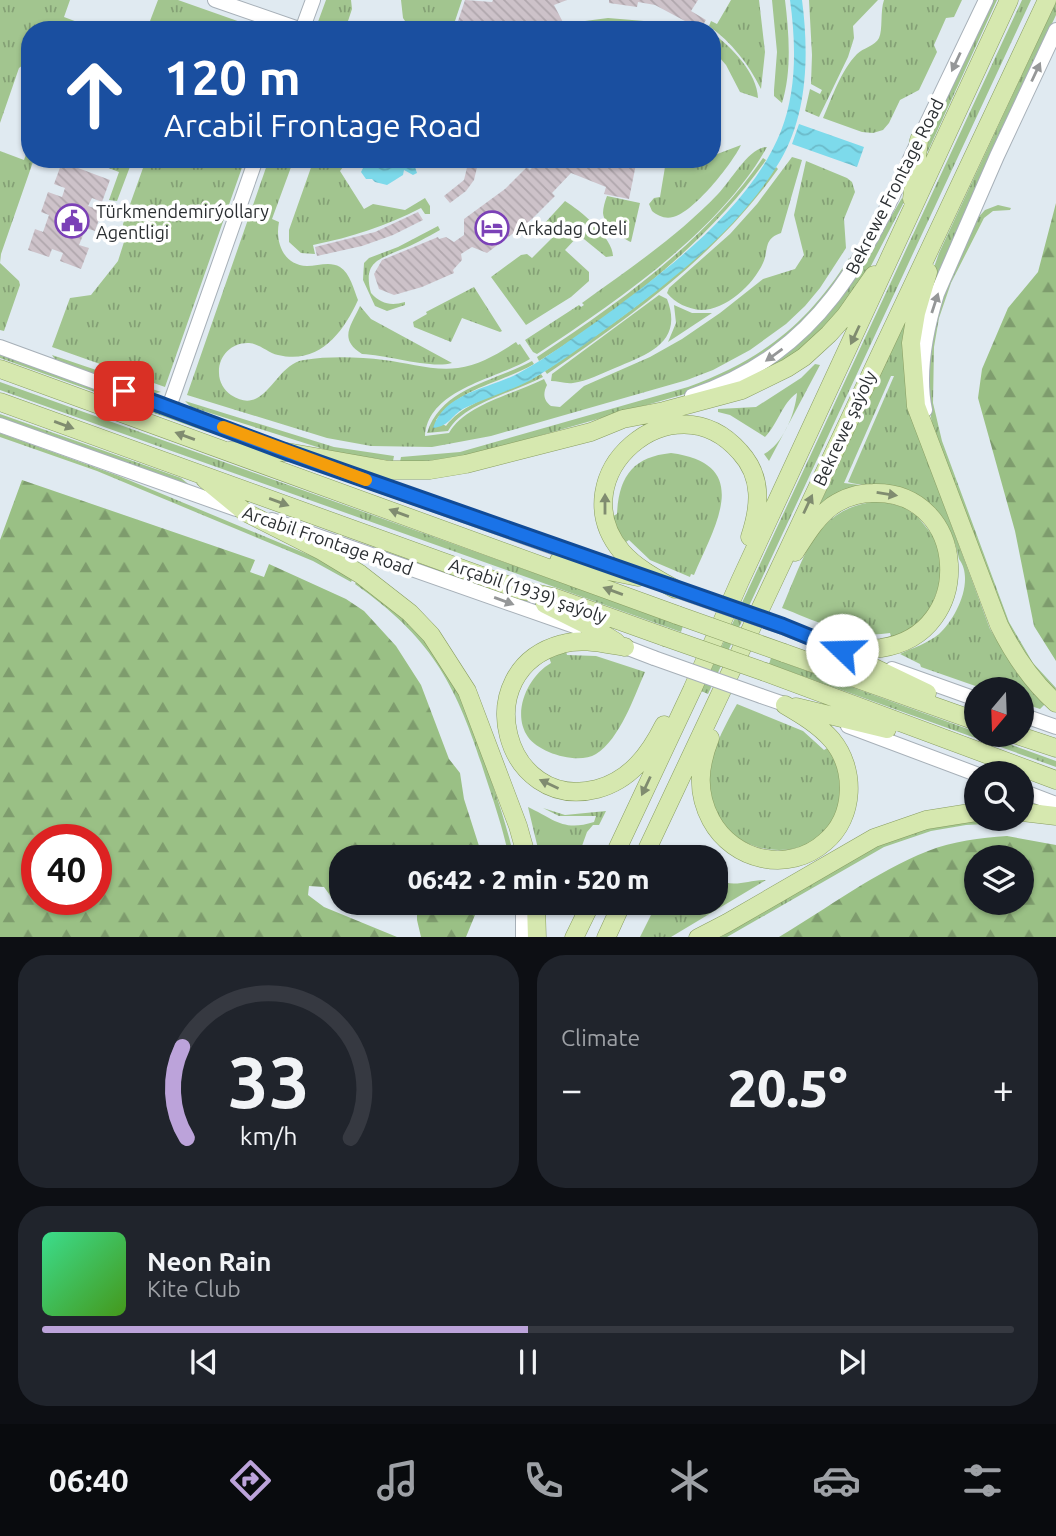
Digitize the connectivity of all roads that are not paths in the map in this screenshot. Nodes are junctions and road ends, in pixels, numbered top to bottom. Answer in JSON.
{"nodes":[{"id":1,"x":215,"y":0,"type":"edge"},
{"id":2,"x":313,"y":0,"type":"edge"},
{"id":3,"x":986,"y":0,"type":"edge"},
{"id":4,"x":1009,"y":0,"type":"edge"},
{"id":5,"x":1047,"y":0,"type":"edge"},
{"id":6,"x":276,"y":21,"type":"edge"},
{"id":7,"x":305,"y":21,"type":"edge"},
{"id":8,"x":1056,"y":30,"type":"edge"},
{"id":9,"x":919,"y":140,"type":"junction"},
{"id":10,"x":253,"y":168,"type":"edge"},
{"id":11,"x":958,"y":186,"type":"junction"},
{"id":12,"x":911,"y":215,"type":"junction"},
{"id":13,"x":894,"y":251,"type":"junction"},
{"id":14,"x":0,"y":348,"type":"edge"},
{"id":15,"x":0,"y":369,"type":"edge"},
{"id":16,"x":0,"y":402,"type":"edge"},
{"id":17,"x":169,"y":407,"type":"junction"},
{"id":18,"x":623,"y":419,"type":"junction"},
{"id":19,"x":0,"y":425,"type":"edge"},
{"id":20,"x":229,"y":452,"type":"junction"},
{"id":21,"x":287,"y":452,"type":"junction"},
{"id":22,"x":939,"y":466,"type":"junction"},
{"id":23,"x":194,"y":471,"type":"junction"},
{"id":24,"x":245,"y":512,"type":"junction"},
{"id":25,"x":524,"y":558,"type":"junction"},
{"id":26,"x":638,"y":577,"type":"junction"},
{"id":27,"x":740,"y":581,"type":"junction"},
{"id":28,"x":522,"y":590,"type":"junction"},
{"id":29,"x":677,"y":590,"type":"junction"},
{"id":30,"x":767,"y":592,"type":"junction"},
{"id":31,"x":823,"y":643,"type":"junction"},
{"id":32,"x":625,"y":647,"type":"junction"},
{"id":33,"x":692,"y":690,"type":"junction"},
{"id":34,"x":964,"y":695,"type":"edge"},
{"id":35,"x":717,"y":699,"type":"junction"},
{"id":36,"x":1056,"y":703,"type":"edge"},
{"id":37,"x":785,"y":705,"type":"junction"},
{"id":38,"x":964,"y":712,"type":"edge"},
{"id":39,"x":964,"y":714,"type":"edge"},
{"id":40,"x":1034,"y":719,"type":"edge"},
{"id":41,"x":1056,"y":727,"type":"edge"},
{"id":42,"x":942,"y":739,"type":"junction"},
{"id":43,"x":1034,"y":741,"type":"edge"},
{"id":44,"x":1056,"y":748,"type":"edge"},
{"id":45,"x":964,"y":770,"type":"edge"},
{"id":46,"x":1056,"y":780,"type":"edge"},
{"id":47,"x":504,"y":793,"type":"junction"},
{"id":48,"x":1034,"y":796,"type":"edge"},
{"id":49,"x":1056,"y":804,"type":"edge"},
{"id":50,"x":1034,"y":813,"type":"edge"},
{"id":51,"x":964,"y":814,"type":"edge"},
{"id":52,"x":1056,"y":816,"type":"edge"},
{"id":53,"x":514,"y":845,"type":"edge"},
{"id":54,"x":523,"y":845,"type":"edge"},
{"id":55,"x":618,"y":845,"type":"edge"},
{"id":56,"x":649,"y":845,"type":"edge"},
{"id":57,"x":523,"y":915,"type":"edge"},
{"id":58,"x":536,"y":915,"type":"edge"},
{"id":59,"x":585,"y":915,"type":"edge"},
{"id":60,"x":616,"y":915,"type":"edge"},
{"id":61,"x":727,"y":923,"type":"junction"},
{"id":62,"x":523,"y":937,"type":"edge"},
{"id":63,"x":537,"y":937,"type":"edge"},
{"id":64,"x":575,"y":937,"type":"edge"},
{"id":65,"x":606,"y":937,"type":"edge"},
{"id":66,"x":698,"y":937,"type":"edge"},
{"id":67,"x":708,"y":937,"type":"edge"}],
"edges":[{"from":1,"to":6,"type":"street"},
{"from":2,"to":7,"type":"street"},
{"from":3,"to":9,"type":"street","name":"Bekrewe Frontage Road","one_way":true},
{"from":4,"to":12,"type":"main road","name":"Bekrewe şaýoly"},
{"from":5,"to":11,"type":"main road","name":"Bekrewe şaýoly"},
{"from":22,"to":8,"type":"street","one_way":true},
{"from":9,"to":12,"type":"main road"},
{"from":9,"to":18,"type":"street","name":"Bekrewe Frontage Road","one_way":true},
{"from":10,"to":17,"type":"street"},
{"from":11,"to":22,"type":"main road"},
{"from":30,"to":11,"type":"main road","name":"Bekrewe şaýoly","one_way":true},
{"from":12,"to":13,"type":"main road","name":"Bekrewe şaýoly"},
{"from":13,"to":18,"type":"main road"},
{"from":13,"to":27,"type":"main road","name":"Bekrewe şaýoly","one_way":true},
{"from":14,"to":17,"type":"street"},
{"from":20,"to":15,"type":"main road","name":"Arçabil (1939) şaýoly","one_way":true},
{"from":16,"to":23,"type":"main road","name":"Arçabil (1939) şaýoly","one_way":true},
{"from":17,"to":21,"type":"street"},
{"from":18,"to":21,"type":"main road"},
{"from":19,"to":24,"type":"street","name":"Arcabil Frontage Road"},
{"from":20,"to":21,"type":"main road"},
{"from":25,"to":20,"type":"main road","name":"Arçabil (1939) şaýoly","one_way":true},
{"from":21,"to":26,"type":"street"},
{"from":22,"to":36,"type":"main road"},
{"from":23,"to":24,"type":"main road"},
{"from":23,"to":28,"type":"main road","name":"Arçabil (1939) şaýoly","one_way":true},
{"from":24,"to":32,"type":"street","name":"Arcabil Frontage Road","one_way":true},
{"from":24,"to":47,"type":"main road"},
{"from":25,"to":26,"type":"main road"},
{"from":39,"to":25,"type":"main road","name":"Arçabil (1939) şaýoly","one_way":true,"bridge":true},
{"from":26,"to":29,"type":"street"},
{"from":29,"to":27,"type":"main road","one_way":true},
{"from":27,"to":33,"type":"main road","name":"Bekrewe şaýoly"},
{"from":28,"to":32,"type":"main road"},
{"from":28,"to":42,"type":"main road","name":"Arçabil (1939) şaýoly","bridge":true},
{"from":29,"to":31,"type":"street","bridge":true},
{"from":30,"to":31,"type":"main road","one_way":true},
{"from":30,"to":35,"type":"main road","name":"Bekrewe şaýoly"},
{"from":31,"to":34,"type":"street"},
{"from":31,"to":38,"type":"main road"},
{"from":33,"to":32,"type":"main road","one_way":true},
{"from":32,"to":37,"type":"street","name":"Arcabil Frontage Road","bridge":true},
{"from":33,"to":55,"type":"main road","name":"Bekrewe şaýoly","one_way":true},
{"from":35,"to":37,"type":"main road"},
{"from":35,"to":56,"type":"main road","name":"Bekrewe şaýoly"},
{"from":37,"to":42,"type":"main road"},
{"from":37,"to":45,"type":"street","name":"Arcabil Frontage Road"},
{"from":40,"to":41,"type":"street"},
{"from":42,"to":46,"type":"main road","name":"Arçabil (1939) şaýoly"},
{"from":43,"to":44,"type":"main road"},
{"from":47,"to":53,"type":"street"},
{"from":47,"to":54,"type":"main road"},
{"from":48,"to":49,"type":"street"},
{"from":50,"to":52,"type":"main road"},
{"from":51,"to":61,"type":"main road"},
{"from":57,"to":62,"type":"street"},
{"from":58,"to":63,"type":"main road"},
{"from":59,"to":64,"type":"main road"},
{"from":60,"to":65,"type":"main road"},
{"from":61,"to":66,"type":"main road"},
{"from":61,"to":67,"type":"street"}]}
